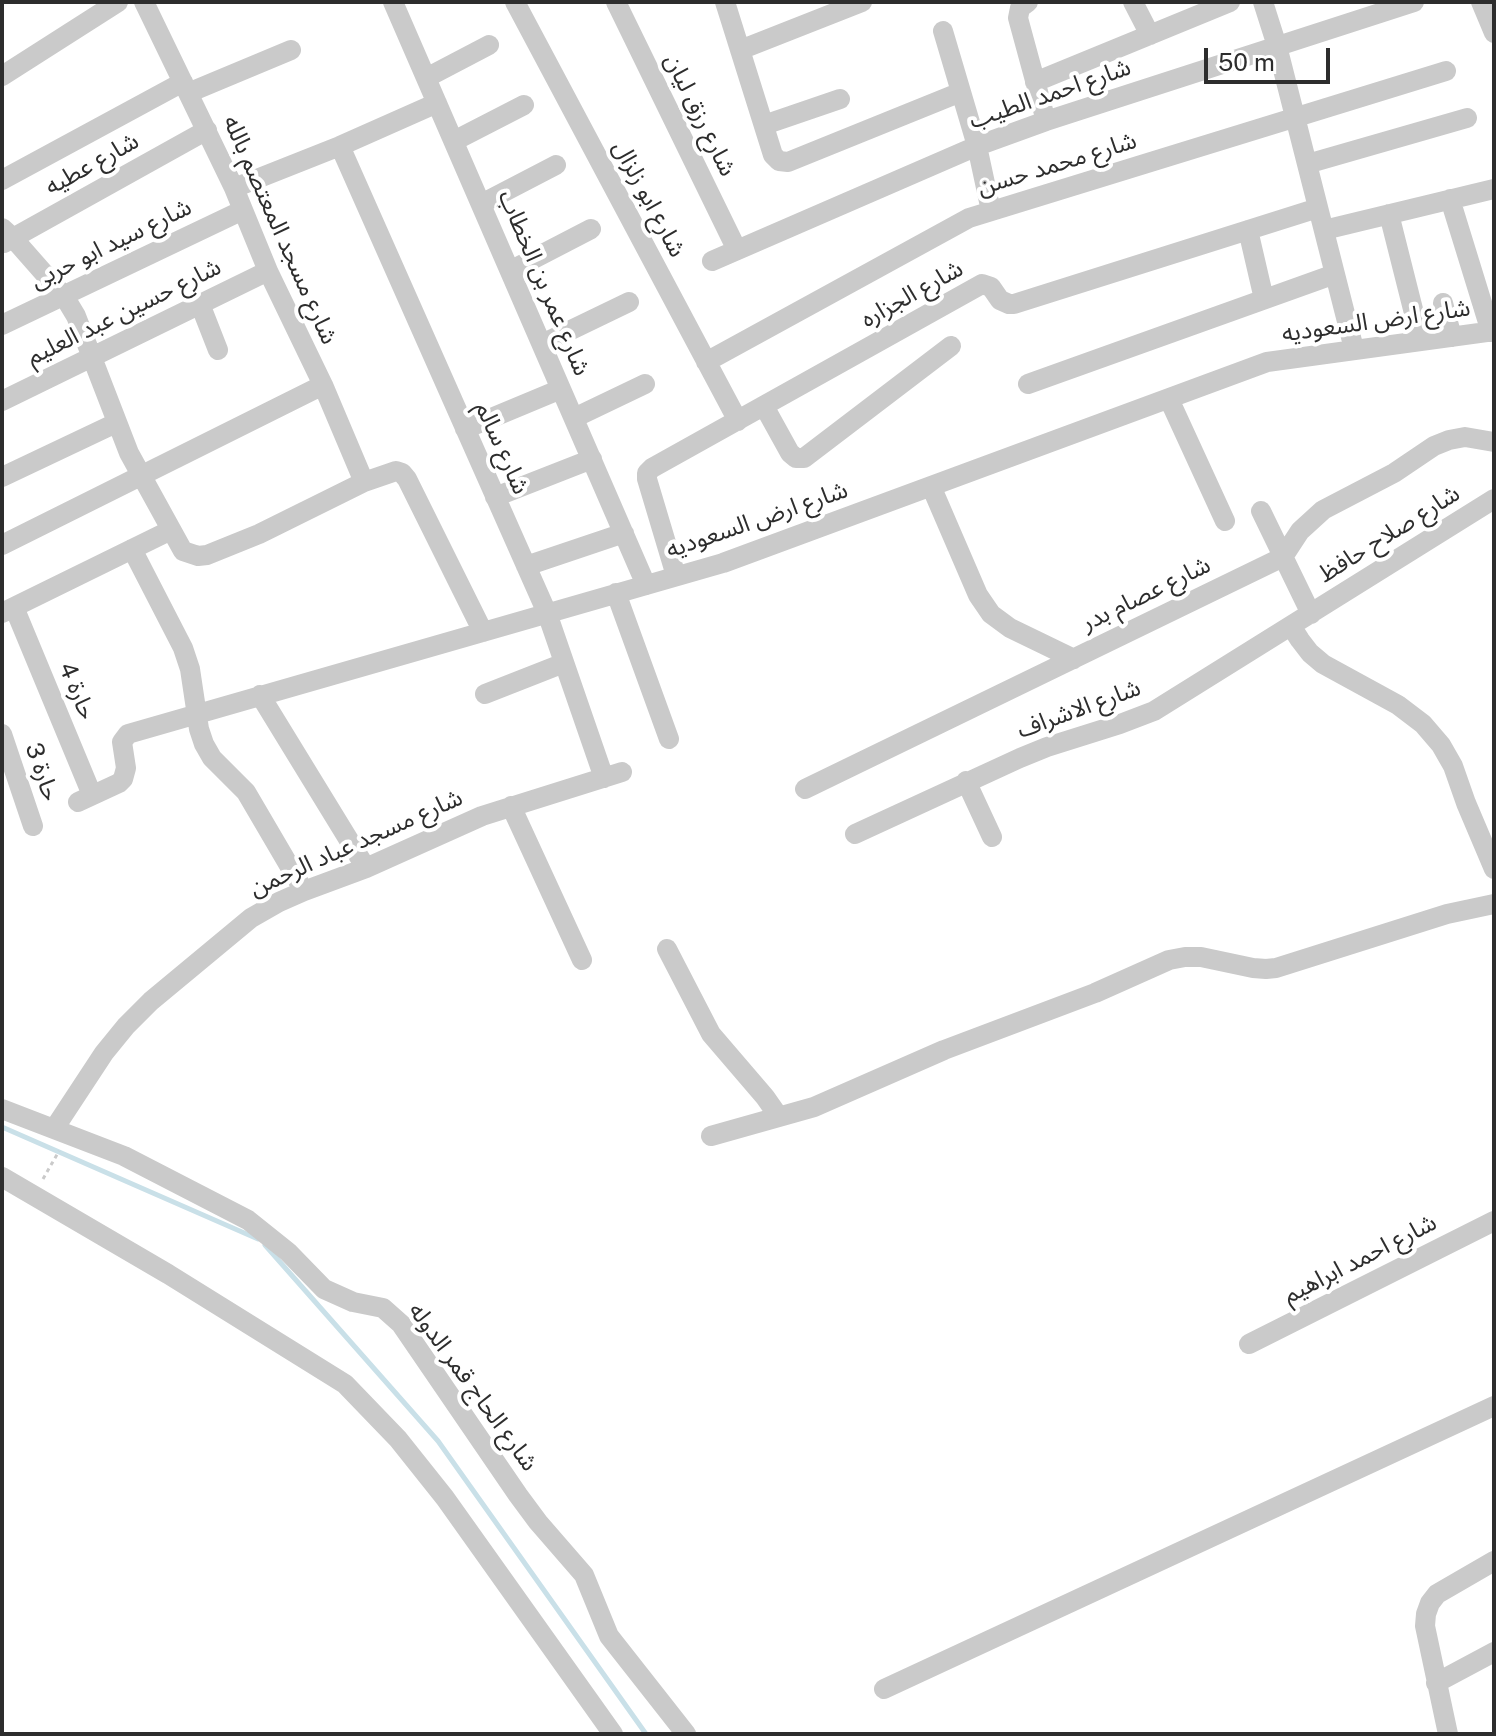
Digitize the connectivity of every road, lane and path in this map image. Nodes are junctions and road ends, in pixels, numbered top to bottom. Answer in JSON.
{"nodes":[{"id":1,"x":118,"y":2,"type":"edge"},
{"id":2,"x":144,"y":2,"type":"edge"},
{"id":3,"x":393,"y":2,"type":"edge"},
{"id":4,"x":515,"y":2,"type":"edge"},
{"id":5,"x":616,"y":2,"type":"edge"},
{"id":6,"x":725,"y":2,"type":"edge"},
{"id":7,"x":862,"y":2,"type":"edge"},
{"id":8,"x":1028,"y":2,"type":"edge"},
{"id":9,"x":1133,"y":2,"type":"edge"},
{"id":10,"x":1230,"y":2,"type":"edge"},
{"id":11,"x":1263,"y":2,"type":"edge"},
{"id":12,"x":1414,"y":2,"type":"edge"},
{"id":13,"x":1481,"y":2,"type":"edge"},
{"id":14,"x":1391,"y":6,"type":"edge"},
{"id":15,"x":943,"y":31,"type":"dead end"},
{"id":16,"x":1494,"y":33,"type":"edge"},
{"id":17,"x":1150,"y":35,"type":"junction"},
{"id":18,"x":489,"y":45,"type":"dead end"},
{"id":19,"x":1277,"y":46,"type":"junction"},
{"id":20,"x":291,"y":50,"type":"dead end"},
{"id":21,"x":740,"y":50,"type":"junction"},
{"id":22,"x":1446,"y":71,"type":"dead end"},
{"id":23,"x":2,"y":76,"type":"edge"},
{"id":24,"x":426,"y":78,"type":"junction"},
{"id":25,"x":1035,"y":82,"type":"junction"},
{"id":26,"x":186,"y":88,"type":"junction"},
{"id":27,"x":961,"y":92,"type":"junction"},
{"id":28,"x":840,"y":99,"type":"dead end"},
{"id":29,"x":437,"y":103,"type":"junction"},
{"id":30,"x":524,"y":105,"type":"dead end"},
{"id":31,"x":1295,"y":118,"type":"junction"},
{"id":32,"x":1467,"y":118,"type":"dead end"},
{"id":33,"x":1046,"y":121,"type":"junction"},
{"id":34,"x":764,"y":125,"type":"junction"},
{"id":35,"x":207,"y":130,"type":"junction"},
{"id":36,"x":454,"y":141,"type":"junction"},
{"id":37,"x":340,"y":146,"type":"junction"},
{"id":38,"x":977,"y":146,"type":"junction"},
{"id":39,"x":1307,"y":164,"type":"junction"},
{"id":40,"x":556,"y":165,"type":"dead end"},
{"id":41,"x":2,"y":180,"type":"edge"},
{"id":42,"x":234,"y":188,"type":"junction"},
{"id":43,"x":1494,"y":189,"type":"edge"},
{"id":44,"x":1450,"y":199,"type":"junction"},
{"id":45,"x":481,"y":204,"type":"junction"},
{"id":46,"x":1318,"y":208,"type":"junction"},
{"id":47,"x":243,"y":210,"type":"junction"},
{"id":48,"x":991,"y":211,"type":"junction"},
{"id":49,"x":1389,"y":214,"type":"junction"},
{"id":50,"x":591,"y":229,"type":"dead end"},
{"id":51,"x":1248,"y":230,"type":"junction"},
{"id":52,"x":1324,"y":230,"type":"junction"},
{"id":53,"x":6,"y":236,"type":"edge"},
{"id":54,"x":737,"y":250,"type":"junction"},
{"id":55,"x":712,"y":261,"type":"dead end"},
{"id":56,"x":268,"y":271,"type":"junction"},
{"id":57,"x":510,"y":271,"type":"junction"},
{"id":58,"x":1335,"y":274,"type":"junction"},
{"id":59,"x":64,"y":296,"type":"junction"},
{"id":60,"x":1264,"y":299,"type":"junction"},
{"id":61,"x":629,"y":302,"type":"dead end"},
{"id":62,"x":1443,"y":303,"type":"dead end"},
{"id":63,"x":200,"y":304,"type":"junction"},
{"id":64,"x":2,"y":325,"type":"edge"},
{"id":65,"x":1493,"y":331,"type":"edge"},
{"id":66,"x":1452,"y":337,"type":"junction"},
{"id":67,"x":1421,"y":341,"type":"junction"},
{"id":68,"x":542,"y":344,"type":"junction"},
{"id":69,"x":951,"y":346,"type":"dead end"},
{"id":70,"x":1354,"y":349,"type":"junction"},
{"id":71,"x":218,"y":350,"type":"dead end"},
{"id":72,"x":92,"y":357,"type":"junction"},
{"id":73,"x":706,"y":362,"type":"junction"},
{"id":74,"x":645,"y":384,"type":"dead end"},
{"id":75,"x":1028,"y":384,"type":"dead end"},
{"id":76,"x":323,"y":385,"type":"junction"},
{"id":77,"x":561,"y":389,"type":"junction"},
{"id":78,"x":1169,"y":399,"type":"junction"},
{"id":79,"x":2,"y":401,"type":"edge"},
{"id":80,"x":764,"y":406,"type":"junction"},
{"id":81,"x":574,"y":418,"type":"junction"},
{"id":82,"x":738,"y":421,"type":"junction"},
{"id":83,"x":116,"y":423,"type":"junction"},
{"id":84,"x":465,"y":429,"type":"junction"},
{"id":85,"x":1494,"y":442,"type":"edge"},
{"id":86,"x":592,"y":459,"type":"junction"},
{"id":87,"x":140,"y":476,"type":"junction"},
{"id":88,"x":2,"y":477,"type":"edge"},
{"id":89,"x":364,"y":482,"type":"junction"},
{"id":90,"x":931,"y":486,"type":"junction"},
{"id":91,"x":495,"y":497,"type":"junction"},
{"id":92,"x":1494,"y":499,"type":"edge"},
{"id":93,"x":1261,"y":511,"type":"dead end"},
{"id":94,"x":1225,"y":521,"type":"dead end"},
{"id":95,"x":171,"y":530,"type":"junction"},
{"id":96,"x":624,"y":533,"type":"junction"},
{"id":97,"x":2,"y":545,"type":"edge"},
{"id":98,"x":132,"y":549,"type":"junction"},
{"id":99,"x":1283,"y":557,"type":"junction"},
{"id":100,"x":526,"y":566,"type":"junction"},
{"id":101,"x":676,"y":576,"type":"junction"},
{"id":102,"x":646,"y":585,"type":"junction"},
{"id":103,"x":616,"y":593,"type":"junction"},
{"id":104,"x":8,"y":610,"type":"edge"},
{"id":105,"x":547,"y":613,"type":"junction"},
{"id":106,"x":1311,"y":614,"type":"junction"},
{"id":107,"x":1291,"y":626,"type":"junction"},
{"id":108,"x":483,"y":632,"type":"junction"},
{"id":109,"x":1074,"y":659,"type":"junction"},
{"id":110,"x":564,"y":663,"type":"junction"},
{"id":111,"x":485,"y":694,"type":"dead end"},
{"id":112,"x":260,"y":695,"type":"junction"},
{"id":113,"x":197,"y":714,"type":"junction"},
{"id":114,"x":2,"y":734,"type":"edge"},
{"id":115,"x":669,"y":739,"type":"dead end"},
{"id":116,"x":6,"y":761,"type":"edge"},
{"id":117,"x":613,"y":775,"type":"joint"},
{"id":118,"x":966,"y":781,"type":"junction"},
{"id":119,"x":805,"y":789,"type":"dead end"},
{"id":120,"x":85,"y":799,"type":"joint"},
{"id":121,"x":511,"y":806,"type":"junction"},
{"id":122,"x":33,"y":826,"type":"dead end"},
{"id":123,"x":855,"y":834,"type":"dead end"},
{"id":124,"x":992,"y":837,"type":"dead end"},
{"id":125,"x":366,"y":868,"type":"junction"},
{"id":126,"x":1494,"y":869,"type":"edge"},
{"id":127,"x":304,"y":891,"type":"junction"},
{"id":128,"x":1494,"y":904,"type":"edge"},
{"id":129,"x":667,"y":949,"type":"dead end"},
{"id":130,"x":582,"y":960,"type":"dead end"},
{"id":131,"x":2,"y":1109,"type":"edge"},
{"id":132,"x":779,"y":1117,"type":"junction"},
{"id":133,"x":711,"y":1136,"type":"dead end"},
{"id":134,"x":57,"y":1138,"type":"junction"},
{"id":135,"x":52,"y":1165,"type":"dead end"},
{"id":136,"x":2,"y":1177,"type":"edge"},
{"id":137,"x":1494,"y":1221,"type":"edge"},
{"id":138,"x":1249,"y":1344,"type":"dead end"},
{"id":139,"x":1494,"y":1406,"type":"edge"},
{"id":140,"x":1494,"y":1561,"type":"edge"},
{"id":141,"x":1494,"y":1652,"type":"edge"},
{"id":142,"x":1436,"y":1683,"type":"junction"},
{"id":143,"x":884,"y":1689,"type":"dead end"},
{"id":144,"x":613,"y":1734,"type":"edge"},
{"id":145,"x":686,"y":1734,"type":"edge"},
{"id":146,"x":1448,"y":1734,"type":"edge"}],
"edges":[{"from":1,"to":23,"type":"street"},
{"from":2,"to":26,"type":"street","name":"شارع مسجد المعتصم بالله"},
{"from":3,"to":24,"type":"street","name":"شارع عمر بن الخطاب"},
{"from":4,"to":73,"type":"street","name":"شارع ابو زلزال"},
{"from":5,"to":54,"type":"street","name":"شارع رزق ليان"},
{"from":6,"to":21,"type":"street"},
{"from":7,"to":21,"type":"street"},
{"from":8,"to":25,"type":"street"},
{"from":9,"to":17,"type":"street"},
{"from":10,"to":17,"type":"street"},
{"from":11,"to":19,"type":"street"},
{"from":12,"to":14,"type":"street","name":"شارع احمد الطيب"},
{"from":13,"to":16,"type":"street"},
{"from":14,"to":19,"type":"street","name":"شارع احمد الطيب"},
{"from":15,"to":27,"type":"street"},
{"from":17,"to":25,"type":"street"},
{"from":18,"to":24,"type":"street"},
{"from":19,"to":31,"type":"street"},
{"from":19,"to":33,"type":"street","name":"شارع احمد الطيب"},
{"from":20,"to":26,"type":"street"},
{"from":21,"to":34,"type":"street"},
{"from":22,"to":31,"type":"street","name":"شارع محمد حسن"},
{"from":24,"to":29,"type":"street","name":"شارع عمر بن الخطاب"},
{"from":25,"to":33,"type":"street"},
{"from":26,"to":35,"type":"street","name":"شارع مسجد المعتصم بالله"},
{"from":26,"to":41,"type":"street"},
{"from":27,"to":34,"type":"street"},
{"from":27,"to":38,"type":"street"},
{"from":28,"to":34,"type":"street"},
{"from":29,"to":36,"type":"street","name":"شارع عمر بن الخطاب"},
{"from":29,"to":37,"type":"street"},
{"from":30,"to":36,"type":"street"},
{"from":31,"to":39,"type":"street"},
{"from":31,"to":48,"type":"street","name":"شارع محمد حسن"},
{"from":32,"to":39,"type":"street"},
{"from":33,"to":38,"type":"street","name":"شارع احمد الطيب"},
{"from":35,"to":42,"type":"street","name":"شارع مسجد المعتصم بالله"},
{"from":35,"to":53,"type":"street","name":"شارع عطيه"},
{"from":36,"to":45,"type":"street","name":"شارع عمر بن الخطاب"},
{"from":37,"to":42,"type":"street"},
{"from":37,"to":84,"type":"street","name":"شارع سالم"},
{"from":38,"to":48,"type":"street"},
{"from":38,"to":54,"type":"street","name":"شارع احمد الطيب"},
{"from":39,"to":46,"type":"street"},
{"from":40,"to":45,"type":"street"},
{"from":42,"to":47,"type":"street","name":"شارع مسجد المعتصم بالله"},
{"from":43,"to":44,"type":"street"},
{"from":44,"to":49,"type":"street"},
{"from":44,"to":65,"type":"street"},
{"from":45,"to":57,"type":"street","name":"شارع عمر بن الخطاب"},
{"from":46,"to":51,"type":"street","name":"شارع الجزاره"},
{"from":46,"to":52,"type":"street"},
{"from":47,"to":56,"type":"street","name":"شارع مسجد المعتصم بالله"},
{"from":47,"to":59,"type":"street","name":"شارع سيد ابو حربى"},
{"from":48,"to":73,"type":"street","name":"شارع محمد حسن"},
{"from":49,"to":52,"type":"street"},
{"from":49,"to":67,"type":"street"},
{"from":50,"to":57,"type":"street"},
{"from":51,"to":60,"type":"street"},
{"from":51,"to":80,"type":"street","name":"شارع الجزاره"},
{"from":52,"to":58,"type":"street"},
{"from":53,"to":59,"type":"street"},
{"from":54,"to":55,"type":"street","name":"شارع احمد الطيب"},
{"from":56,"to":63,"type":"street","name":"شارع حسين عبد العليم"},
{"from":56,"to":76,"type":"street","name":"شارع مسجد المعتصم بالله"},
{"from":57,"to":68,"type":"street","name":"شارع عمر بن الخطاب"},
{"from":58,"to":60,"type":"street"},
{"from":58,"to":70,"type":"street"},
{"from":59,"to":64,"type":"street","name":"شارع سيد ابو حربى"},
{"from":59,"to":72,"type":"street"},
{"from":60,"to":75,"type":"street"},
{"from":61,"to":68,"type":"street"},
{"from":62,"to":66,"type":"street"},
{"from":63,"to":71,"type":"street"},
{"from":63,"to":72,"type":"street","name":"شارع حسين عبد العليم"},
{"from":65,"to":66,"type":"street","name":"شارع ارض السعوديه"},
{"from":66,"to":67,"type":"street","name":"شارع ارض السعوديه"},
{"from":67,"to":70,"type":"street","name":"شارع ارض السعوديه"},
{"from":68,"to":77,"type":"street","name":"شارع عمر بن الخطاب"},
{"from":69,"to":80,"type":"street"},
{"from":70,"to":78,"type":"street","name":"شارع ارض السعوديه"},
{"from":72,"to":79,"type":"street","name":"شارع حسين عبد العليم"},
{"from":72,"to":83,"type":"street"},
{"from":73,"to":82,"type":"street","name":"شارع ابو زلزال"},
{"from":74,"to":81,"type":"street"},
{"from":76,"to":87,"type":"street"},
{"from":76,"to":89,"type":"street","name":"شارع مسجد المعتصم بالله"},
{"from":77,"to":81,"type":"street","name":"شارع عمر بن الخطاب"},
{"from":77,"to":84,"type":"street"},
{"from":78,"to":90,"type":"street","name":"شارع ارض السعوديه"},
{"from":78,"to":94,"type":"street"},
{"from":80,"to":82,"type":"street","name":"شارع الجزاره"},
{"from":81,"to":86,"type":"street","name":"شارع عمر بن الخطاب"},
{"from":82,"to":101,"type":"street","name":"شارع الجزاره"},
{"from":83,"to":87,"type":"street"},
{"from":83,"to":88,"type":"street"},
{"from":84,"to":91,"type":"street","name":"شارع سالم"},
{"from":85,"to":99,"type":"street","name":"شارع عصام بدر"},
{"from":86,"to":91,"type":"street"},
{"from":86,"to":96,"type":"street","name":"شارع عمر بن الخطاب"},
{"from":87,"to":95,"type":"street"},
{"from":87,"to":97,"type":"street"},
{"from":89,"to":95,"type":"street"},
{"from":89,"to":108,"type":"street"},
{"from":90,"to":101,"type":"street","name":"شارع ارض السعوديه"},
{"from":90,"to":109,"type":"street"},
{"from":91,"to":100,"type":"street","name":"شارع سالم"},
{"from":92,"to":106,"type":"street","name":"شارع صلاح حافظ"},
{"from":93,"to":99,"type":"street"},
{"from":95,"to":98,"type":"street"},
{"from":96,"to":100,"type":"street"},
{"from":96,"to":102,"type":"street","name":"شارع عمر بن الخطاب"},
{"from":98,"to":104,"type":"street"},
{"from":98,"to":113,"type":"street"},
{"from":99,"to":106,"type":"street"},
{"from":99,"to":109,"type":"street","name":"شارع عصام بدر"},
{"from":100,"to":105,"type":"street","name":"شارع سالم"},
{"from":101,"to":102,"type":"street","name":"شارع ارض السعوديه"},
{"from":102,"to":103,"type":"street","name":"شارع ارض السعوديه"},
{"from":103,"to":105,"type":"street","name":"شارع ارض السعوديه"},
{"from":103,"to":115,"type":"street"},
{"from":104,"to":120,"type":"street","name":"حارة 4"},
{"from":105,"to":108,"type":"street","name":"شارع ارض السعوديه"},
{"from":105,"to":110,"type":"street","name":"شارع سالم"},
{"from":106,"to":107,"type":"street","name":"شارع الاشراف"},
{"from":107,"to":118,"type":"street","name":"شارع الاشراف"},
{"from":107,"to":126,"type":"street"},
{"from":108,"to":112,"type":"street","name":"شارع ارض السعوديه"},
{"from":109,"to":119,"type":"street","name":"شارع عصام بدر"},
{"from":110,"to":111,"type":"street"},
{"from":110,"to":117,"type":"street","name":"شارع سالم"},
{"from":112,"to":113,"type":"street","name":"شارع ارض السعوديه"},
{"from":112,"to":125,"type":"street"},
{"from":113,"to":120,"type":"street","name":"شارع ارض السعوديه"},
{"from":113,"to":127,"type":"street"},
{"from":114,"to":116,"type":"street","name":"حارة 3"},
{"from":116,"to":122,"type":"street","name":"حارة 3"},
{"from":117,"to":121,"type":"street","name":"شارع مسجد عباد الرحمن"},
{"from":118,"to":123,"type":"street","name":"شارع الاشراف"},
{"from":118,"to":124,"type":"street"},
{"from":121,"to":125,"type":"street","name":"شارع مسجد عباد الرحمن"},
{"from":121,"to":130,"type":"street"},
{"from":125,"to":127,"type":"street","name":"شارع مسجد عباد الرحمن"},
{"from":127,"to":134,"type":"street","name":"شارع مسجد عباد الرحمن"},
{"from":128,"to":132,"type":"street"},
{"from":129,"to":132,"type":"street"},
{"from":131,"to":134,"type":"street","name":"شارع الحاج قمر الدوله"},
{"from":132,"to":133,"type":"street"},
{"from":134,"to":135,"type":"path"},
{"from":134,"to":145,"type":"street","name":"شارع الحاج قمر الدوله"},
{"from":136,"to":144,"type":"street"},
{"from":137,"to":138,"type":"street","name":"شارع احمد ابراهيم"},
{"from":139,"to":143,"type":"street"},
{"from":140,"to":142,"type":"street"},
{"from":141,"to":142,"type":"street"},
{"from":142,"to":146,"type":"street"}]}
